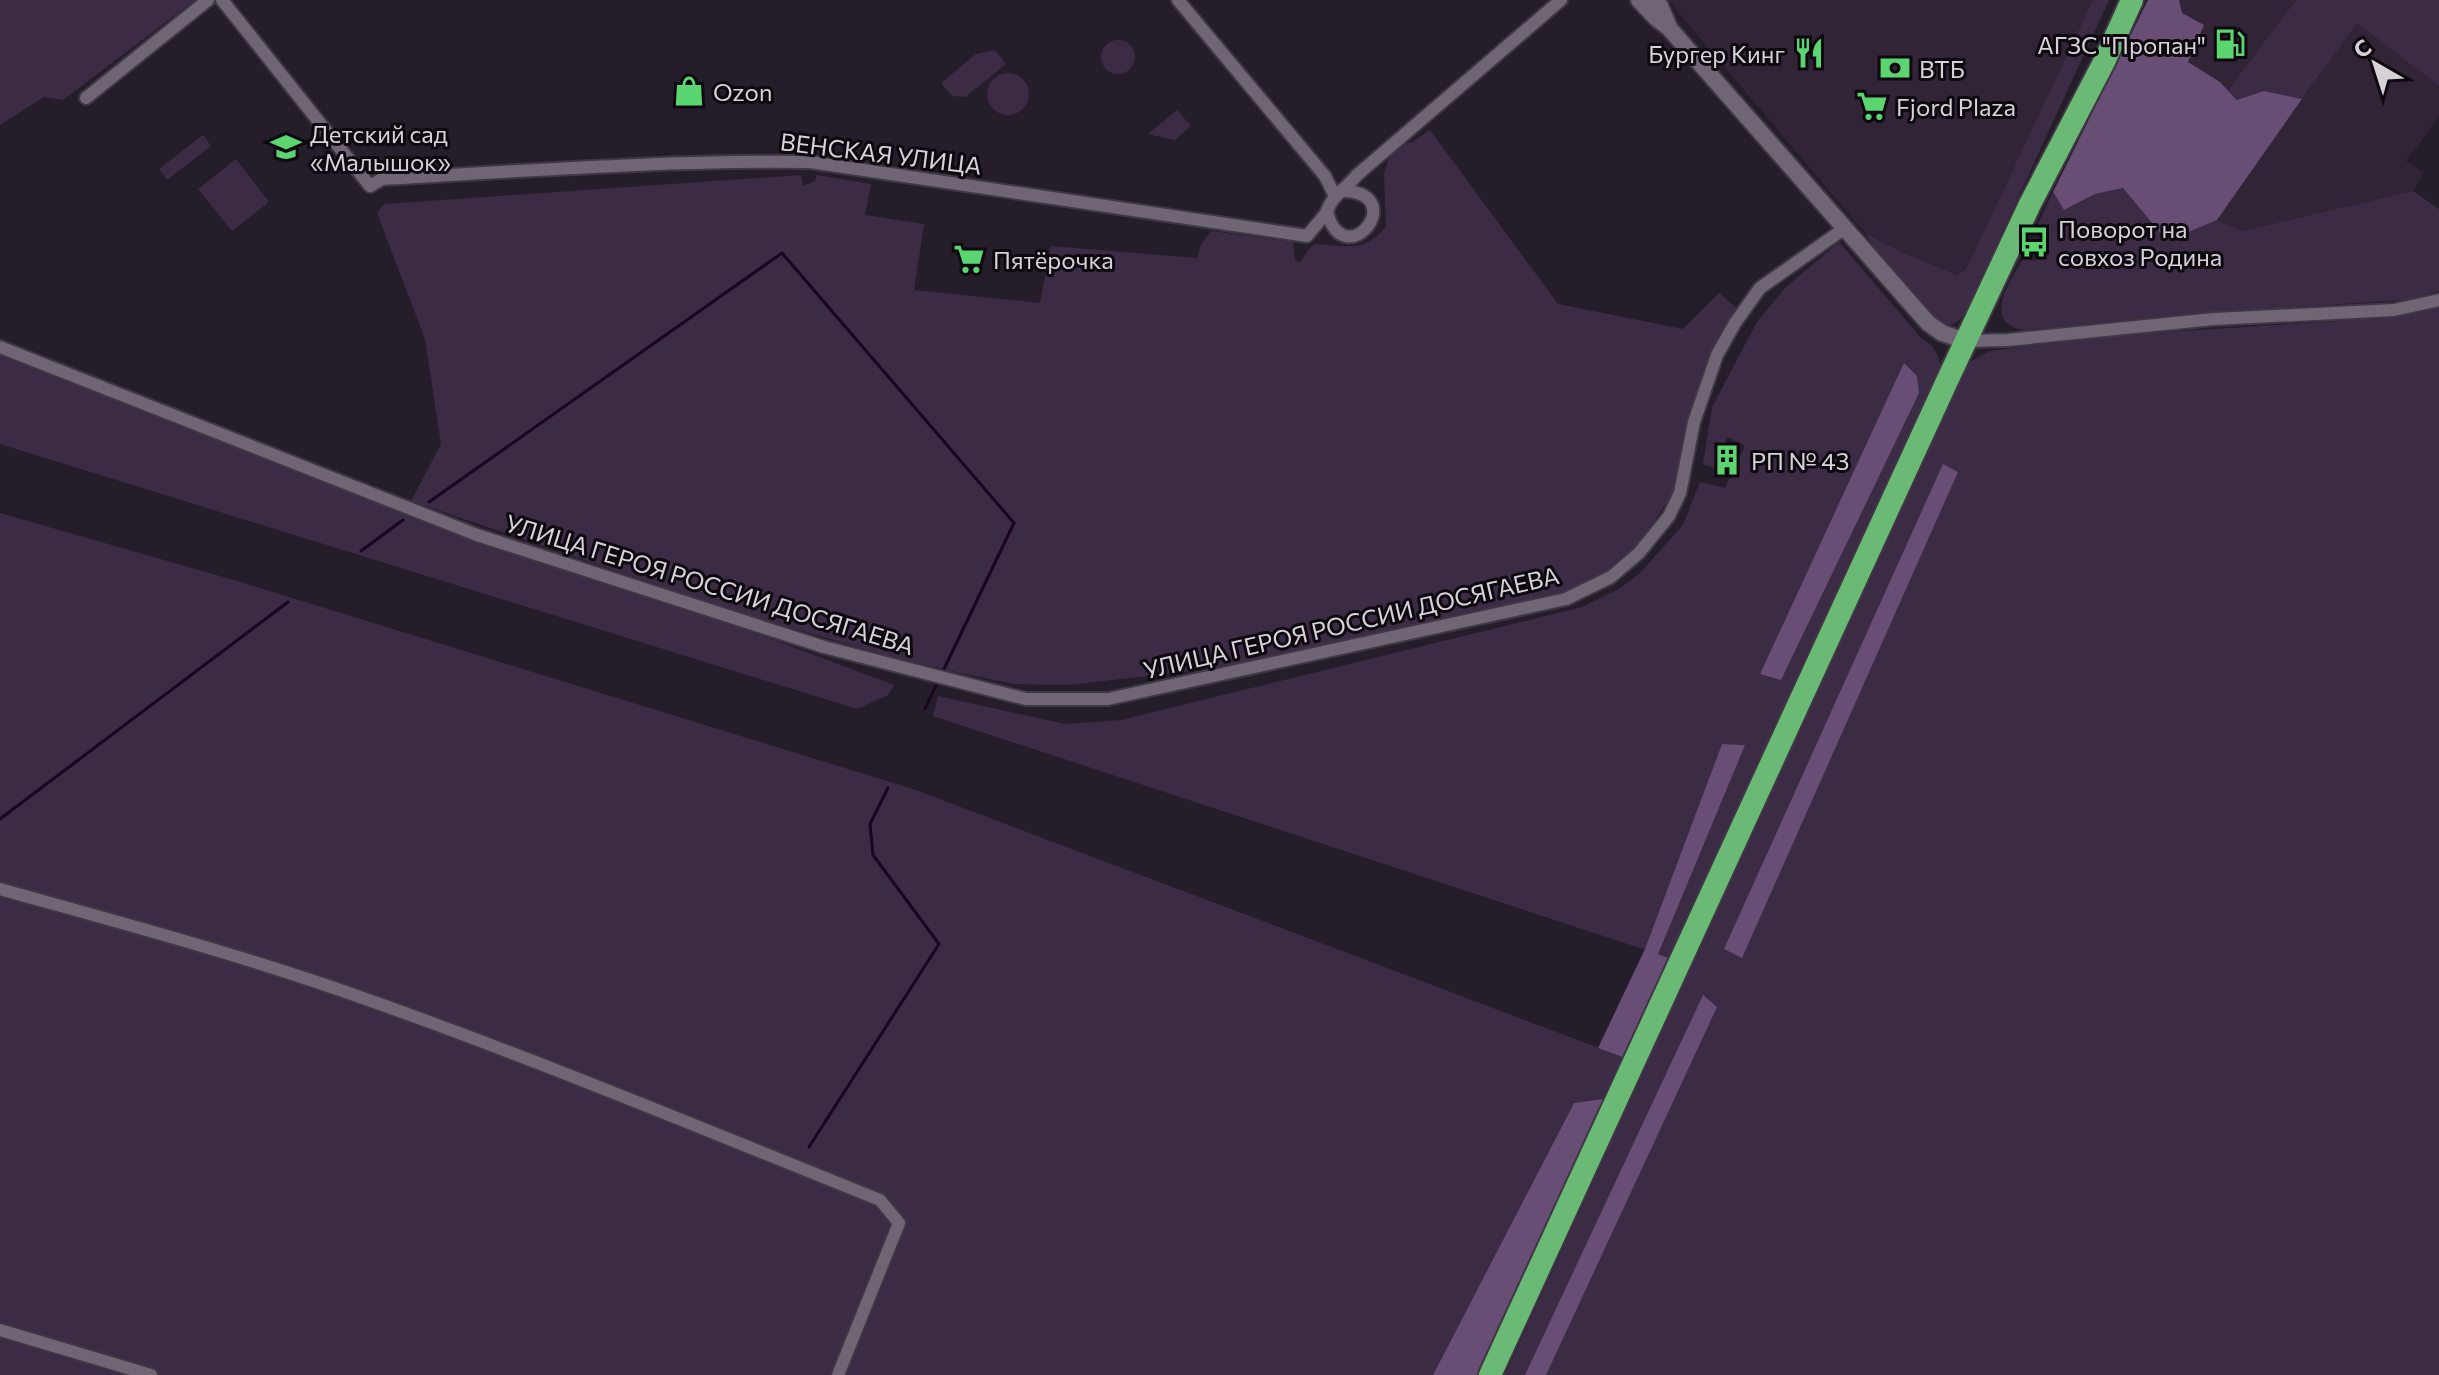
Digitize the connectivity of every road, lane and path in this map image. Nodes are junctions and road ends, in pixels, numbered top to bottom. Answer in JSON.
{"nodes":[{"id":1,"x":208,"y":0,"type":"edge"},
{"id":2,"x":222,"y":0,"type":"edge"},
{"id":3,"x":1178,"y":0,"type":"edge"},
{"id":4,"x":1561,"y":0,"type":"edge"},
{"id":5,"x":1639,"y":0,"type":"edge"},
{"id":6,"x":1655,"y":0,"type":"edge"},
{"id":7,"x":2132,"y":0,"type":"edge"},
{"id":8,"x":1669,"y":28,"type":"junction"},
{"id":9,"x":86,"y":98,"type":"dead end"},
{"id":10,"x":1340,"y":194,"type":"junction"},
{"id":11,"x":1327,"y":212,"type":"junction"},
{"id":12,"x":1845,"y":228,"type":"junction"},
{"id":13,"x":2439,"y":300,"type":"edge"},
{"id":14,"x":1966,"y":341,"type":"junction"},
{"id":15,"x":0,"y":347,"type":"edge"},
{"id":16,"x":0,"y":889,"type":"edge"},
{"id":17,"x":0,"y":1330,"type":"edge"},
{"id":18,"x":151,"y":1375,"type":"edge"},
{"id":19,"x":838,"y":1375,"type":"edge"},
{"id":20,"x":1490,"y":1375,"type":"edge"}],
"edges":[{"from":1,"to":9,"type":"street"},
{"from":2,"to":11,"type":"street","name":"ВЕНСКАЯ УЛИЦА"},
{"from":3,"to":10,"type":"street"},
{"from":4,"to":10,"type":"street"},
{"from":5,"to":8,"type":"street"},
{"from":6,"to":8,"type":"street"},
{"from":7,"to":14,"type":"highway"},
{"from":8,"to":12,"type":"street"},
{"from":10,"to":11,"type":"street"},
{"from":10,"to":11,"type":"street"},
{"from":12,"to":14,"type":"street"},
{"from":12,"to":15,"type":"street","name":"УЛИЦА ГЕРОЯ РОССИИ ДОСЯГАЕВА"},
{"from":13,"to":14,"type":"street"},
{"from":14,"to":20,"type":"highway"},
{"from":16,"to":19,"type":"street"},
{"from":17,"to":18,"type":"street"}]}
